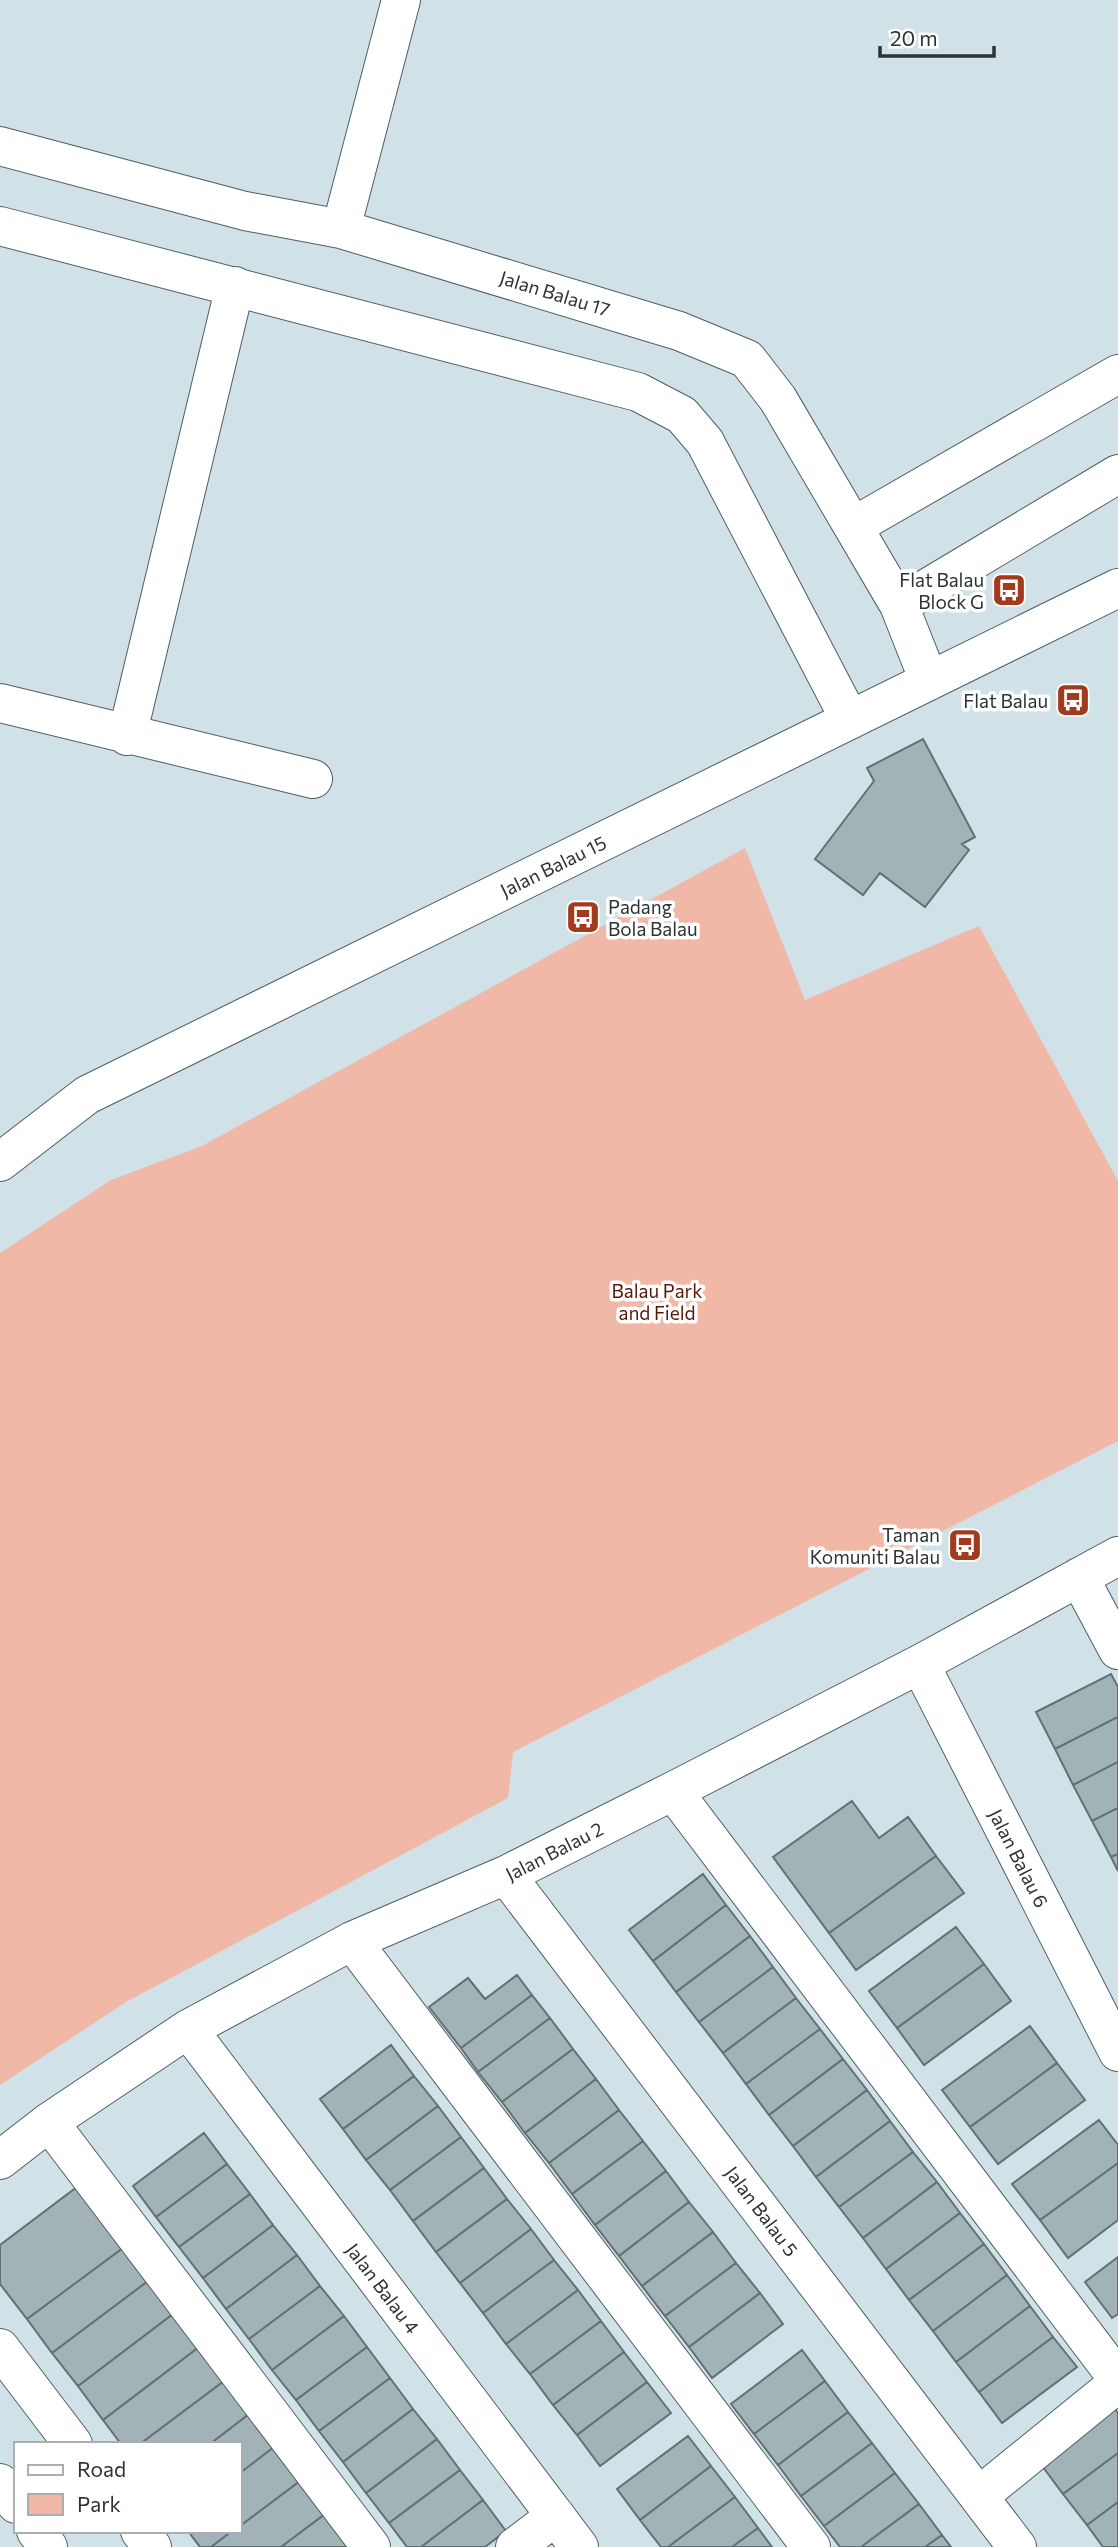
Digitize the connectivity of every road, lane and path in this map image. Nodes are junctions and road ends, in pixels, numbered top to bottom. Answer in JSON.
{"nodes":[{"id":1,"x":401,"y":0,"type":"edge"},
{"id":2,"x":0,"y":146,"type":"edge"},
{"id":3,"x":0,"y":226,"type":"edge"},
{"id":4,"x":341,"y":229,"type":"junction"},
{"id":5,"x":235,"y":286,"type":"junction"},
{"id":6,"x":1118,"y":374,"type":"edge"},
{"id":7,"x":1118,"y":474,"type":"edge"},
{"id":8,"x":854,"y":526,"type":"junction"},
{"id":9,"x":1118,"y":588,"type":"edge"},
{"id":10,"x":899,"y":605,"type":"junction"},
{"id":11,"x":929,"y":681,"type":"junction"},
{"id":12,"x":0,"y":703,"type":"edge"},
{"id":13,"x":850,"y":720,"type":"junction"},
{"id":14,"x":127,"y":736,"type":"junction"},
{"id":15,"x":313,"y":779,"type":"dead end"},
{"id":16,"x":0,"y":1162,"type":"edge"},
{"id":17,"x":1118,"y":1556,"type":"edge"},
{"id":18,"x":1079,"y":1577,"type":"junction"},
{"id":19,"x":1118,"y":1650,"type":"edge"},
{"id":20,"x":920,"y":1664,"type":"junction"},
{"id":21,"x":673,"y":1791,"type":"junction"},
{"id":22,"x":506,"y":1875,"type":"junction"},
{"id":23,"x":352,"y":1941,"type":"junction"},
{"id":24,"x":188,"y":2029,"type":"junction"},
{"id":25,"x":1118,"y":2052,"type":"edge"},
{"id":26,"x":49,"y":2122,"type":"junction"},
{"id":27,"x":0,"y":2160,"type":"edge"},
{"id":28,"x":0,"y":2348,"type":"edge"},
{"id":29,"x":1118,"y":2381,"type":"edge"},
{"id":30,"x":71,"y":2442,"type":"edge"},
{"id":31,"x":0,"y":2483,"type":"edge"},
{"id":32,"x":979,"y":2496,"type":"junction"},
{"id":33,"x":14,"y":2501,"type":"edge"},
{"id":34,"x":556,"y":2516,"type":"junction"},
{"id":35,"x":370,"y":2547,"type":"edge"},
{"id":36,"x":515,"y":2547,"type":"edge"},
{"id":37,"x":579,"y":2547,"type":"edge"},
{"id":38,"x":811,"y":2547,"type":"edge"},
{"id":39,"x":1017,"y":2547,"type":"edge"}],
"edges":[{"from":1,"to":4,"type":"street"},
{"from":2,"to":4,"type":"street","name":"Jalan Balau 17"},
{"from":3,"to":5,"type":"street"},
{"from":4,"to":8,"type":"street","name":"Jalan Balau 17"},
{"from":5,"to":13,"type":"street"},
{"from":5,"to":14,"type":"street"},
{"from":6,"to":8,"type":"street"},
{"from":7,"to":10,"type":"street"},
{"from":8,"to":10,"type":"street","name":"Jalan Balau 17"},
{"from":9,"to":11,"type":"street","name":"Jalan Balau 15"},
{"from":10,"to":11,"type":"street","name":"Jalan Balau 17"},
{"from":11,"to":13,"type":"street","name":"Jalan Balau 15"},
{"from":12,"to":14,"type":"street"},
{"from":13,"to":16,"type":"street","name":"Jalan Balau 15"},
{"from":14,"to":15,"type":"street"},
{"from":17,"to":18,"type":"street","name":"Jalan Balau 2"},
{"from":18,"to":19,"type":"street"},
{"from":18,"to":20,"type":"street","name":"Jalan Balau 2"},
{"from":20,"to":21,"type":"street","name":"Jalan Balau 2"},
{"from":20,"to":25,"type":"street","name":"Jalan Balau 6"},
{"from":21,"to":22,"type":"street","name":"Jalan Balau 2"},
{"from":21,"to":29,"type":"street"},
{"from":22,"to":23,"type":"street","name":"Jalan Balau 2"},
{"from":22,"to":32,"type":"street","name":"Jalan Balau 5"},
{"from":23,"to":24,"type":"street","name":"Jalan Balau 2"},
{"from":23,"to":38,"type":"street"},
{"from":24,"to":26,"type":"street","name":"Jalan Balau 2"},
{"from":24,"to":34,"type":"street","name":"Jalan Balau 4"},
{"from":26,"to":27,"type":"street","name":"Jalan Balau 2"},
{"from":26,"to":35,"type":"street"},
{"from":28,"to":30,"type":"street"},
{"from":29,"to":32,"type":"street"},
{"from":31,"to":33,"type":"street"},
{"from":32,"to":39,"type":"street","name":"Jalan Balau 5"},
{"from":34,"to":36,"type":"street"},
{"from":34,"to":37,"type":"street","name":"Jalan Balau 4"}]}
